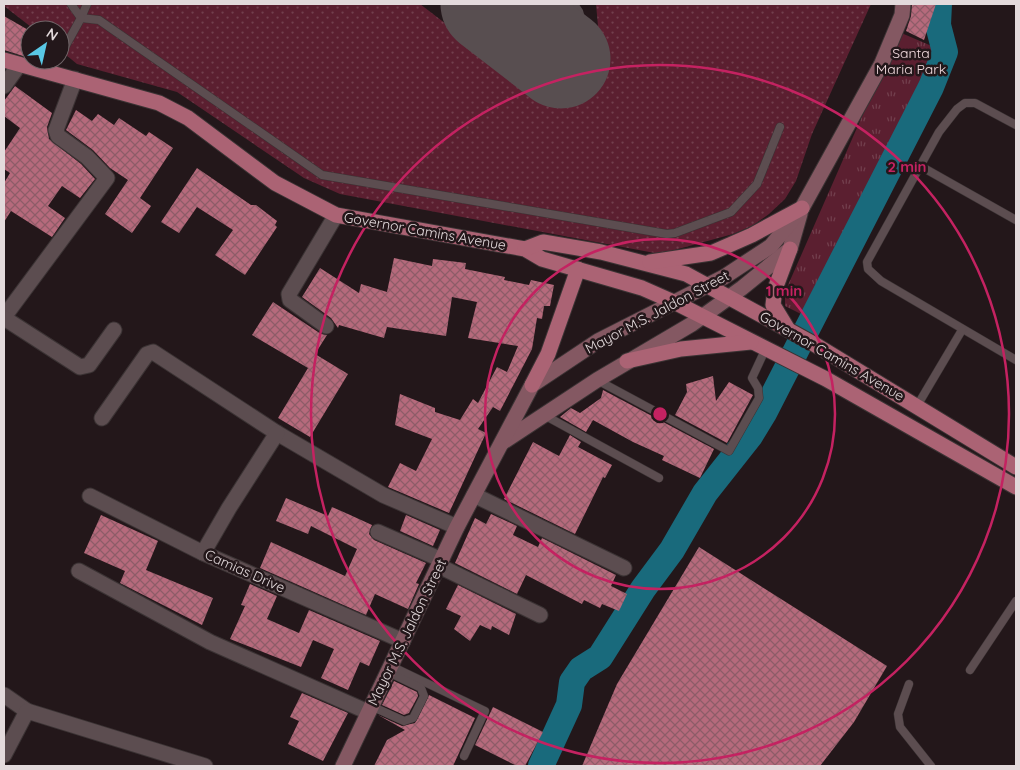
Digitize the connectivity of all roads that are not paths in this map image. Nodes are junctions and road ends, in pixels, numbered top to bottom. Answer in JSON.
{"nodes":[{"id":1,"x":71,"y":4,"type":"edge"},
{"id":2,"x":87,"y":4,"type":"edge"},
{"id":3,"x":903,"y":4,"type":"edge"},
{"id":4,"x":81,"y":18,"type":"junction"},
{"id":5,"x":70,"y":38,"type":"edge"},
{"id":6,"x":4,"y":60,"type":"edge"},
{"id":7,"x":19,"y":65,"type":"joint"},
{"id":8,"x":59,"y":70,"type":"edge"},
{"id":9,"x":75,"y":79,"type":"junction"},
{"id":10,"x":4,"y":86,"type":"edge"},
{"id":11,"x":1016,"y":125,"type":"edge"},
{"id":12,"x":780,"y":126,"type":"dead end"},
{"id":13,"x":922,"y":166,"type":"junction"},
{"id":14,"x":802,"y":208,"type":"junction"},
{"id":15,"x":336,"y":215,"type":"junction"},
{"id":16,"x":1016,"y":220,"type":"edge"},
{"id":17,"x":524,"y":249,"type":"junction"},
{"id":18,"x":790,"y":249,"type":"junction"},
{"id":19,"x":642,"y":263,"type":"junction"},
{"id":20,"x":578,"y":269,"type":"junction"},
{"id":21,"x":708,"y":286,"type":"junction"},
{"id":22,"x":729,"y":297,"type":"junction"},
{"id":23,"x":676,"y":303,"type":"junction"},
{"id":24,"x":702,"y":316,"type":"junction"},
{"id":25,"x":6,"y":322,"type":"edge"},
{"id":26,"x":326,"y":326,"type":"dead end"},
{"id":27,"x":788,"y":329,"type":"junction"},
{"id":28,"x":114,"y":330,"type":"dead end"},
{"id":29,"x":962,"y":330,"type":"junction"},
{"id":30,"x":764,"y":347,"type":"junction"},
{"id":31,"x":1016,"y":360,"type":"edge"},
{"id":32,"x":627,"y":361,"type":"junction"},
{"id":33,"x":597,"y":380,"type":"junction"},
{"id":34,"x":532,"y":386,"type":"junction"},
{"id":35,"x":917,"y":406,"type":"junction"},
{"id":36,"x":544,"y":415,"type":"junction"},
{"id":37,"x":102,"y":418,"type":"dead end"},
{"id":38,"x":277,"y":433,"type":"junction"},
{"id":39,"x":500,"y":444,"type":"junction"},
{"id":40,"x":1016,"y":467,"type":"edge"},
{"id":41,"x":659,"y":478,"type":"dead end"},
{"id":42,"x":1016,"y":487,"type":"edge"},
{"id":43,"x":474,"y":495,"type":"junction"},
{"id":44,"x":90,"y":496,"type":"dead end"},
{"id":45,"x":457,"y":527,"type":"junction"},
{"id":46,"x":378,"y":532,"type":"dead end"},
{"id":47,"x":203,"y":553,"type":"junction"},
{"id":48,"x":440,"y":563,"type":"junction"},
{"id":49,"x":624,"y":568,"type":"dead end"},
{"id":50,"x":79,"y":571,"type":"dead end"},
{"id":51,"x":1016,"y":601,"type":"edge"},
{"id":52,"x":540,"y":615,"type":"dead end"},
{"id":53,"x":403,"y":641,"type":"junction"},
{"id":54,"x":389,"y":669,"type":"junction"},
{"id":55,"x":970,"y":670,"type":"dead end"},
{"id":56,"x":909,"y":684,"type":"dead end"},
{"id":57,"x":4,"y":695,"type":"edge"},
{"id":58,"x":369,"y":709,"type":"junction"},
{"id":59,"x":27,"y":711,"type":"junction"},
{"id":60,"x":4,"y":755,"type":"edge"},
{"id":61,"x":464,"y":756,"type":"dead end"},
{"id":62,"x":205,"y":766,"type":"edge"},
{"id":63,"x":343,"y":766,"type":"edge"},
{"id":64,"x":931,"y":766,"type":"edge"}],
"edges":[{"from":1,"to":4,"type":"lane"},
{"from":2,"to":4,"type":"lane"},
{"from":3,"to":14,"type":"main road","name":"Mayor M.S. Jaldon Street"},
{"from":4,"to":5,"type":"lane"},
{"from":4,"to":12,"type":"lane"},
{"from":6,"to":7,"type":"main road","name":"Governor Camins Avenue"},
{"from":7,"to":10,"type":"street"},
{"from":8,"to":9,"type":"main road","name":"Governor Camins Avenue"},
{"from":9,"to":15,"type":"main road","name":"Governor Camins Avenue"},
{"from":9,"to":25,"type":"street"},
{"from":11,"to":13,"type":"lane"},
{"from":13,"to":16,"type":"lane"},
{"from":13,"to":29,"type":"lane"},
{"from":14,"to":18,"type":"main road","name":"Mayor M.S. Jaldon Street"},
{"from":14,"to":19,"type":"main road"},
{"from":14,"to":21,"type":"main road","name":"Mayor M.S. Jaldon Street"},
{"from":15,"to":17,"type":"main road","name":"Governor Camins Avenue"},
{"from":15,"to":26,"type":"street"},
{"from":17,"to":19,"type":"main road","name":"Governor Camins Avenue"},
{"from":17,"to":20,"type":"main road","name":"Governor Camins Avenue"},
{"from":18,"to":22,"type":"main road","name":"Mayor M.S. Jaldon Street"},
{"from":18,"to":27,"type":"main road"},
{"from":19,"to":21,"type":"main road","name":"Governor Camins Avenue"},
{"from":20,"to":23,"type":"main road","name":"Governor Camins Avenue"},
{"from":20,"to":34,"type":"main road"},
{"from":21,"to":22,"type":"main road","name":"Governor Camins Avenue"},
{"from":21,"to":23,"type":"main road","name":"Mayor M.S. Jaldon Street"},
{"from":22,"to":24,"type":"main road","name":"Mayor M.S. Jaldon Street"},
{"from":22,"to":27,"type":"main road","name":"Governor Camins Avenue"},
{"from":23,"to":24,"type":"main road","name":"Governor Camins Avenue"},
{"from":23,"to":34,"type":"main road","name":"Mayor M.S. Jaldon Street"},
{"from":24,"to":30,"type":"main road","name":"Governor Camins Avenue"},
{"from":24,"to":32,"type":"main road","name":"Mayor M.S. Jaldon Street"},
{"from":25,"to":28,"type":"street"},
{"from":27,"to":35,"type":"main road","name":"Governor Camins Avenue"},
{"from":29,"to":31,"type":"lane"},
{"from":29,"to":35,"type":"lane"},
{"from":30,"to":32,"type":"main road"},
{"from":30,"to":33,"type":"lane"},
{"from":30,"to":42,"type":"main road","name":"Governor Camins Avenue"},
{"from":32,"to":33,"type":"main road","name":"Mayor M.S. Jaldon Street"},
{"from":33,"to":36,"type":"main road","name":"Mayor M.S. Jaldon Street"},
{"from":34,"to":39,"type":"main road","name":"Mayor M.S. Jaldon Street"},
{"from":35,"to":40,"type":"main road","name":"Governor Camins Avenue"},
{"from":36,"to":39,"type":"main road","name":"Mayor M.S. Jaldon Street"},
{"from":36,"to":41,"type":"lane"},
{"from":37,"to":38,"type":"street"},
{"from":38,"to":45,"type":"street"},
{"from":38,"to":47,"type":"street"},
{"from":39,"to":43,"type":"main road","name":"Mayor M.S. Jaldon Street"},
{"from":43,"to":45,"type":"main road","name":"Mayor M.S. Jaldon Street"},
{"from":43,"to":49,"type":"street"},
{"from":44,"to":47,"type":"street","name":"Camias Drive"},
{"from":45,"to":48,"type":"main road","name":"Mayor M.S. Jaldon Street"},
{"from":46,"to":48,"type":"street"},
{"from":47,"to":53,"type":"street","name":"Camias Drive"},
{"from":48,"to":52,"type":"street"},
{"from":48,"to":53,"type":"main road","name":"Mayor M.S. Jaldon Street"},
{"from":50,"to":58,"type":"street"},
{"from":51,"to":55,"type":"lane"},
{"from":53,"to":54,"type":"main road","name":"Mayor M.S. Jaldon Street"},
{"from":54,"to":58,"type":"main road","name":"Mayor M.S. Jaldon Street"},
{"from":54,"to":58,"type":"lane"},
{"from":54,"to":61,"type":"lane"},
{"from":56,"to":64,"type":"lane"},
{"from":57,"to":59,"type":"street"},
{"from":58,"to":63,"type":"main road","name":"Mayor M.S. Jaldon Street"},
{"from":59,"to":60,"type":"street"},
{"from":59,"to":62,"type":"street"}]}
